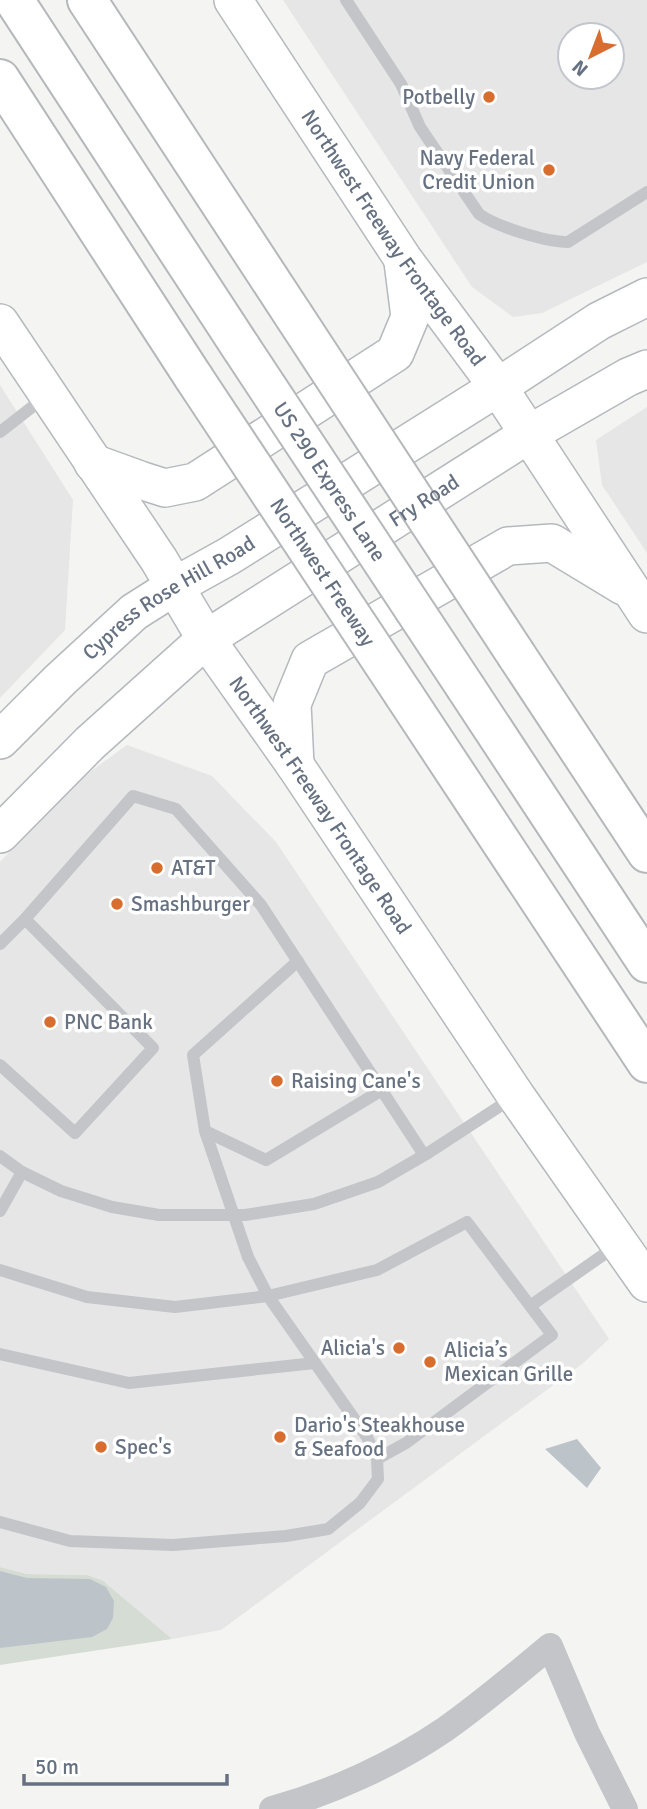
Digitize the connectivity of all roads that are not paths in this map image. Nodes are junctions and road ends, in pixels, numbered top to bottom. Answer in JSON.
{"nodes":[{"id":1,"x":14,"y":0,"type":"edge"},
{"id":2,"x":87,"y":0,"type":"edge"},
{"id":3,"x":233,"y":0,"type":"edge"},
{"id":4,"x":346,"y":0,"type":"edge"},
{"id":5,"x":0,"y":79,"type":"edge"},
{"id":6,"x":647,"y":192,"type":"edge"},
{"id":7,"x":403,"y":259,"type":"junction"},
{"id":8,"x":647,"y":297,"type":"edge"},
{"id":9,"x":0,"y":323,"type":"edge"},
{"id":10,"x":647,"y":369,"type":"edge"},
{"id":11,"x":498,"y":387,"type":"junction"},
{"id":12,"x":48,"y":395,"type":"junction"},
{"id":13,"x":0,"y":432,"type":"edge"},
{"id":14,"x":529,"y":435,"type":"junction"},
{"id":15,"x":93,"y":463,"type":"junction"},
{"id":16,"x":175,"y":586,"type":"junction"},
{"id":17,"x":640,"y":603,"type":"edge"},
{"id":18,"x":206,"y":639,"type":"junction"},
{"id":19,"x":0,"y":740,"type":"edge"},
{"id":20,"x":295,"y":765,"type":"junction"},
{"id":21,"x":0,"y":834,"type":"edge"},
{"id":22,"x":647,"y":853,"type":"edge"},
{"id":23,"x":25,"y":919,"type":"junction"},
{"id":24,"x":0,"y":944,"type":"edge"},
{"id":25,"x":298,"y":961,"type":"junction"},
{"id":26,"x":647,"y":963,"type":"edge"},
{"id":27,"x":647,"y":1063,"type":"edge"},
{"id":28,"x":0,"y":1065,"type":"edge"},
{"id":29,"x":382,"y":1090,"type":"junction"},
{"id":30,"x":516,"y":1096,"type":"junction"},
{"id":31,"x":205,"y":1131,"type":"junction"},
{"id":32,"x":424,"y":1155,"type":"junction"},
{"id":33,"x":0,"y":1156,"type":"edge"},
{"id":34,"x":22,"y":1172,"type":"junction"},
{"id":35,"x":0,"y":1211,"type":"edge"},
{"id":36,"x":235,"y":1215,"type":"junction"},
{"id":37,"x":619,"y":1243,"type":"junction"},
{"id":38,"x":0,"y":1270,"type":"edge"},
{"id":39,"x":647,"y":1283,"type":"edge"},
{"id":40,"x":268,"y":1296,"type":"junction"},
{"id":41,"x":530,"y":1306,"type":"junction"},
{"id":42,"x":0,"y":1354,"type":"edge"},
{"id":43,"x":315,"y":1363,"type":"junction"},
{"id":44,"x":377,"y":1459,"type":"junction"},
{"id":45,"x":0,"y":1522,"type":"edge"},
{"id":46,"x":272,"y":1809,"type":"edge"},
{"id":47,"x":625,"y":1809,"type":"edge"}],
"edges":[{"from":1,"to":26,"type":"highway","name":"US 290 Express Lane","bridge":true},
{"from":2,"to":22,"type":"highway","bridge":true},
{"from":3,"to":7,"type":"main road","name":"Northwest Freeway Frontage Road"},
{"from":4,"to":6,"type":"lane"},
{"from":5,"to":27,"type":"highway","name":"Northwest Freeway","bridge":true},
{"from":7,"to":11,"type":"main road","name":"Northwest Freeway Frontage Road"},
{"from":7,"to":15,"type":"main road"},
{"from":8,"to":11,"type":"main road"},
{"from":9,"to":12,"type":"main road","name":"Northwest Freeway Frontage Road"},
{"from":10,"to":14,"type":"main road","name":"Fry Road"},
{"from":11,"to":14,"type":"main road","name":"Northwest Freeway Frontage Road"},
{"from":11,"to":16,"type":"main road","name":"Cypress Rose Hill Road"},
{"from":12,"to":13,"type":"lane"},
{"from":12,"to":15,"type":"main road","name":"Northwest Freeway Frontage Road"},
{"from":14,"to":17,"type":"main road","name":"Northwest Freeway Frontage Road"},
{"from":14,"to":18,"type":"main road","name":"Fry Road"},
{"from":15,"to":16,"type":"main road","name":"Northwest Freeway Frontage Road"},
{"from":16,"to":18,"type":"main road","name":"Northwest Freeway Frontage Road"},
{"from":16,"to":19,"type":"main road","name":"Cypress Rose Hill Road"},
{"from":17,"to":20,"type":"main road"},
{"from":18,"to":20,"type":"main road","name":"Northwest Freeway Frontage Road"},
{"from":18,"to":21,"type":"main road"},
{"from":20,"to":30,"type":"main road","name":"Northwest Freeway Frontage Road"},
{"from":23,"to":24,"type":"lane"},
{"from":23,"to":25,"type":"lane"},
{"from":23,"to":28,"type":"lane"},
{"from":25,"to":29,"type":"lane"},
{"from":25,"to":31,"type":"lane"},
{"from":29,"to":31,"type":"lane"},
{"from":29,"to":32,"type":"lane"},
{"from":30,"to":32,"type":"lane"},
{"from":30,"to":37,"type":"main road","name":"Northwest Freeway Frontage Road"},
{"from":31,"to":36,"type":"lane"},
{"from":32,"to":36,"type":"lane"},
{"from":33,"to":34,"type":"lane"},
{"from":34,"to":35,"type":"lane"},
{"from":34,"to":36,"type":"lane"},
{"from":36,"to":40,"type":"lane"},
{"from":37,"to":39,"type":"main road","name":"Northwest Freeway Frontage Road"},
{"from":37,"to":41,"type":"lane"},
{"from":38,"to":40,"type":"lane"},
{"from":40,"to":41,"type":"lane"},
{"from":40,"to":43,"type":"lane"},
{"from":41,"to":44,"type":"lane"},
{"from":42,"to":43,"type":"lane"},
{"from":43,"to":44,"type":"lane"},
{"from":44,"to":45,"type":"lane"},
{"from":46,"to":47,"type":"street"}]}
